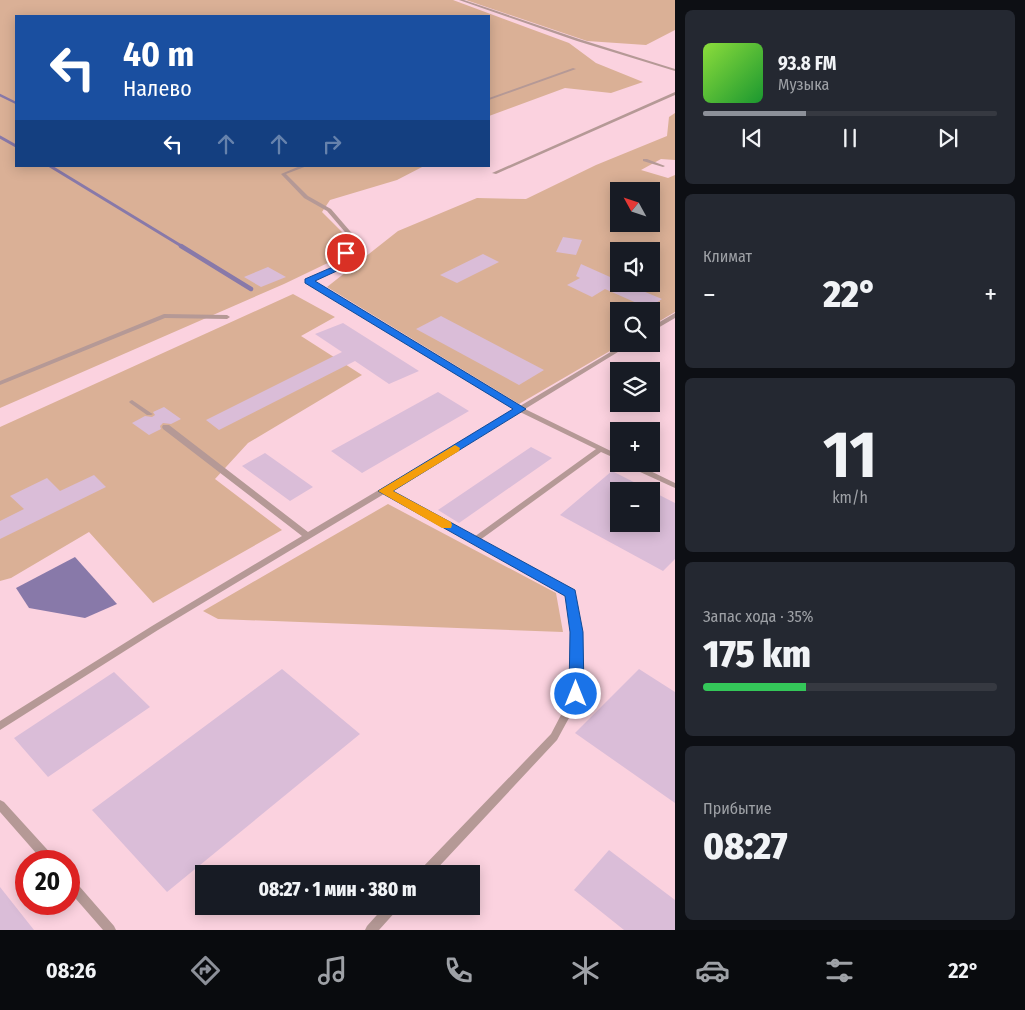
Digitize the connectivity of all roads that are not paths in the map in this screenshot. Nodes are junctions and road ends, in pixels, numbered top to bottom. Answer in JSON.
{"nodes":[{"id":1,"x":461,"y":0,"type":"edge"},
{"id":2,"x":574,"y":69,"type":"dead end"},
{"id":3,"x":675,"y":70,"type":"edge"},
{"id":4,"x":675,"y":93,"type":"edge"},
{"id":5,"x":490,"y":100,"type":"edge"},
{"id":6,"x":645,"y":160,"type":"dead end"},
{"id":7,"x":663,"y":166,"type":"dead end"},
{"id":8,"x":302,"y":167,"type":"edge"},
{"id":9,"x":494,"y":173,"type":"dead end"},
{"id":10,"x":675,"y":315,"type":"edge"},
{"id":11,"x":227,"y":317,"type":"dead end"},
{"id":12,"x":660,"y":324,"type":"edge"},
{"id":13,"x":615,"y":352,"type":"edge"},
{"id":14,"x":0,"y":383,"type":"edge"},
{"id":15,"x":132,"y":402,"type":"dead end"},
{"id":16,"x":520,"y":409,"type":"junction"},
{"id":17,"x":149,"y":414,"type":"dead end"},
{"id":18,"x":166,"y":427,"type":"dead end"},
{"id":19,"x":601,"y":449,"type":"junction"},
{"id":20,"x":610,"y":454,"type":"edge"},
{"id":21,"x":646,"y":472,"type":"edge"},
{"id":22,"x":675,"y":486,"type":"edge"},
{"id":23,"x":384,"y":491,"type":"junction"},
{"id":24,"x":308,"y":536,"type":"junction"},
{"id":25,"x":474,"y":541,"type":"junction"},
{"id":26,"x":0,"y":726,"type":"edge"},
{"id":27,"x":0,"y":804,"type":"edge"},
{"id":28,"x":40,"y":850,"type":"edge"},
{"id":29,"x":432,"y":865,"type":"edge"},
{"id":30,"x":80,"y":896,"type":"edge"},
{"id":31,"x":385,"y":915,"type":"edge"},
{"id":32,"x":110,"y":930,"type":"edge"},
{"id":33,"x":371,"y":930,"type":"edge"}],
"edges":[{"from":1,"to":3,"type":"lane"},
{"from":2,"to":5,"type":"lane"},
{"from":4,"to":9,"type":"lane"},
{"from":6,"to":7,"type":"lane"},
{"from":8,"to":16,"type":"lane"},
{"from":10,"to":12,"type":"lane"},
{"from":11,"to":14,"type":"lane"},
{"from":13,"to":16,"type":"lane"},
{"from":15,"to":17,"type":"lane"},
{"from":16,"to":19,"type":"lane"},
{"from":16,"to":23,"type":"lane"},
{"from":18,"to":24,"type":"lane"},
{"from":19,"to":20,"type":"lane"},
{"from":19,"to":25,"type":"lane"},
{"from":21,"to":22,"type":"lane"},
{"from":23,"to":24,"type":"lane"},
{"from":23,"to":25,"type":"lane"},
{"from":24,"to":26,"type":"lane"},
{"from":25,"to":29,"type":"lane"},
{"from":27,"to":28,"type":"lane"},
{"from":30,"to":32,"type":"lane"},
{"from":31,"to":33,"type":"lane"}]}
